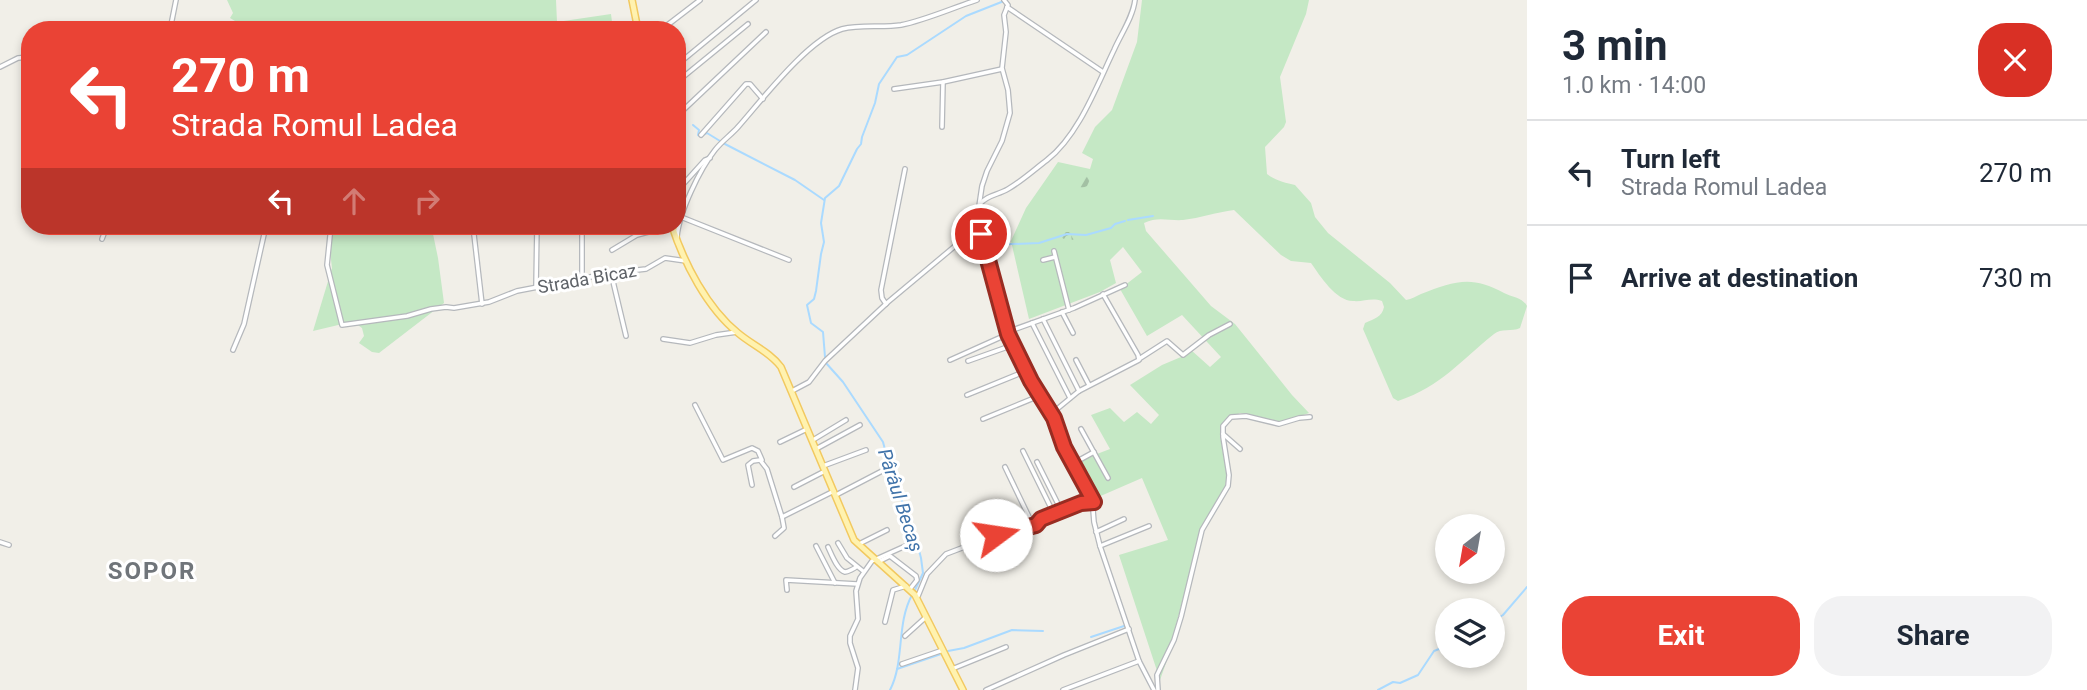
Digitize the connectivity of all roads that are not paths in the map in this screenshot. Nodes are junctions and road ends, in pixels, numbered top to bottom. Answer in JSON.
{"nodes":[{"id":1,"x":176,"y":0,"type":"edge"},
{"id":2,"x":632,"y":0,"type":"edge"},
{"id":3,"x":700,"y":0,"type":"edge"},
{"id":4,"x":756,"y":0,"type":"edge"},
{"id":5,"x":977,"y":0,"type":"edge"},
{"id":6,"x":1004,"y":0,"type":"edge"},
{"id":7,"x":1135,"y":0,"type":"edge"},
{"id":8,"x":1007,"y":6,"type":"junction"},
{"id":9,"x":172,"y":21,"type":"edge"},
{"id":10,"x":636,"y":21,"type":"edge"},
{"id":11,"x":673,"y":21,"type":"edge"},
{"id":12,"x":748,"y":24,"type":"dead end"},
{"id":13,"x":766,"y":32,"type":"dead end"},
{"id":14,"x":21,"y":58,"type":"edge"},
{"id":15,"x":686,"y":58,"type":"edge"},
{"id":16,"x":0,"y":67,"type":"edge"},
{"id":17,"x":1002,"y":68,"type":"junction"},
{"id":18,"x":1103,"y":72,"type":"junction"},
{"id":19,"x":686,"y":75,"type":"edge"},
{"id":20,"x":943,"y":82,"type":"junction"},
{"id":21,"x":894,"y":89,"type":"dead end"},
{"id":22,"x":764,"y":99,"type":"junction"},
{"id":23,"x":686,"y":108,"type":"edge"},
{"id":24,"x":942,"y":127,"type":"dead end"},
{"id":25,"x":701,"y":135,"type":"dead end"},
{"id":26,"x":710,"y":158,"type":"junction"},
{"id":27,"x":905,"y":169,"type":"dead end"},
{"id":28,"x":686,"y":181,"type":"edge"},
{"id":29,"x":686,"y":206,"type":"edge"},
{"id":30,"x":979,"y":206,"type":"junction"},
{"id":31,"x":686,"y":218,"type":"edge"},
{"id":32,"x":979,"y":226,"type":"junction"},
{"id":33,"x":104,"y":235,"type":"edge"},
{"id":34,"x":264,"y":235,"type":"edge"},
{"id":35,"x":330,"y":235,"type":"edge"},
{"id":36,"x":474,"y":235,"type":"edge"},
{"id":37,"x":537,"y":235,"type":"edge"},
{"id":38,"x":582,"y":235,"type":"edge"},
{"id":39,"x":637,"y":235,"type":"edge"},
{"id":40,"x":675,"y":235,"type":"edge"},
{"id":41,"x":678,"y":235,"type":"edge"},
{"id":42,"x":102,"y":239,"type":"dead end"},
{"id":43,"x":677,"y":240,"type":"junction"},
{"id":44,"x":612,"y":250,"type":"dead end"},
{"id":45,"x":1054,"y":251,"type":"dead end"},
{"id":46,"x":1055,"y":257,"type":"junction"},
{"id":47,"x":789,"y":260,"type":"dead end"},
{"id":48,"x":1043,"y":260,"type":"dead end"},
{"id":49,"x":687,"y":261,"type":"junction"},
{"id":50,"x":611,"y":273,"type":"junction"},
{"id":51,"x":582,"y":279,"type":"junction"},
{"id":52,"x":1125,"y":285,"type":"dead end"},
{"id":53,"x":536,"y":287,"type":"junction"},
{"id":54,"x":1103,"y":294,"type":"junction"},
{"id":55,"x":482,"y":304,"type":"junction"},
{"id":56,"x":886,"y":304,"type":"junction"},
{"id":57,"x":1069,"y":310,"type":"junction"},
{"id":58,"x":1062,"y":312,"type":"junction"},
{"id":59,"x":1042,"y":319,"type":"junction"},
{"id":60,"x":1032,"y":323,"type":"junction"},
{"id":61,"x":1230,"y":324,"type":"dead end"},
{"id":62,"x":737,"y":332,"type":"junction"},
{"id":63,"x":1007,"y":333,"type":"junction"},
{"id":64,"x":1073,"y":333,"type":"dead end"},
{"id":65,"x":626,"y":336,"type":"dead end"},
{"id":66,"x":663,"y":339,"type":"dead end"},
{"id":67,"x":1013,"y":345,"type":"junction"},
{"id":68,"x":233,"y":350,"type":"dead end"},
{"id":69,"x":1139,"y":359,"type":"junction"},
{"id":70,"x":950,"y":360,"type":"dead end"},
{"id":71,"x":1076,"y":360,"type":"dead end"},
{"id":72,"x":968,"y":361,"type":"dead end"},
{"id":73,"x":1026,"y":371,"type":"junction"},
{"id":74,"x":1089,"y":385,"type":"junction"},
{"id":75,"x":792,"y":391,"type":"junction"},
{"id":76,"x":1079,"y":391,"type":"junction"},
{"id":77,"x":967,"y":395,"type":"dead end"},
{"id":78,"x":1040,"y":396,"type":"junction"},
{"id":79,"x":1070,"y":398,"type":"junction"},
{"id":80,"x":695,"y":405,"type":"dead end"},
{"id":81,"x":1051,"y":414,"type":"junction"},
{"id":82,"x":1310,"y":417,"type":"dead end"},
{"id":83,"x":983,"y":419,"type":"dead end"},
{"id":84,"x":846,"y":420,"type":"dead end"},
{"id":85,"x":860,"y":425,"type":"dead end"},
{"id":86,"x":808,"y":428,"type":"junction"},
{"id":87,"x":1081,"y":429,"type":"dead end"},
{"id":88,"x":1223,"y":435,"type":"junction"},
{"id":89,"x":813,"y":440,"type":"junction"},
{"id":90,"x":780,"y":442,"type":"dead end"},
{"id":91,"x":816,"y":449,"type":"junction"},
{"id":92,"x":1240,"y":449,"type":"dead end"},
{"id":93,"x":866,"y":450,"type":"dead end"},
{"id":94,"x":1023,"y":451,"type":"dead end"},
{"id":95,"x":1094,"y":452,"type":"junction"},
{"id":96,"x":763,"y":462,"type":"junction"},
{"id":97,"x":1037,"y":462,"type":"dead end"},
{"id":98,"x":1074,"y":463,"type":"junction"},
{"id":99,"x":1005,"y":467,"type":"dead end"},
{"id":100,"x":824,"y":468,"type":"junction"},
{"id":101,"x":884,"y":470,"type":"dead end"},
{"id":102,"x":1108,"y":478,"type":"dead end"},
{"id":103,"x":752,"y":485,"type":"dead end"},
{"id":104,"x":794,"y":487,"type":"dead end"},
{"id":105,"x":835,"y":493,"type":"junction"},
{"id":106,"x":1094,"y":502,"type":"junction"},
{"id":107,"x":1062,"y":512,"type":"junction"},
{"id":108,"x":1054,"y":514,"type":"junction"},
{"id":109,"x":782,"y":517,"type":"junction"},
{"id":110,"x":1041,"y":519,"type":"junction"},
{"id":111,"x":1124,"y":519,"type":"dead end"},
{"id":112,"x":1149,"y":527,"type":"dead end"},
{"id":113,"x":887,"y":530,"type":"dead end"},
{"id":114,"x":1096,"y":532,"type":"junction"},
{"id":115,"x":775,"y":536,"type":"dead end"},
{"id":116,"x":0,"y":542,"type":"edge"},
{"id":117,"x":838,"y":543,"type":"dead end"},
{"id":118,"x":912,"y":543,"type":"dead end"},
{"id":119,"x":9,"y":545,"type":"dead end"},
{"id":120,"x":858,"y":545,"type":"junction"},
{"id":121,"x":816,"y":546,"type":"dead end"},
{"id":122,"x":1100,"y":546,"type":"junction"},
{"id":123,"x":828,"y":547,"type":"dead end"},
{"id":124,"x":876,"y":561,"type":"junction"},
{"id":125,"x":856,"y":567,"type":"junction"},
{"id":126,"x":863,"y":571,"type":"junction"},
{"id":127,"x":835,"y":583,"type":"junction"},
{"id":128,"x":857,"y":584,"type":"junction"},
{"id":129,"x":787,"y":590,"type":"dead end"},
{"id":130,"x":912,"y":592,"type":"junction"},
{"id":131,"x":926,"y":617,"type":"junction"},
{"id":132,"x":885,"y":622,"type":"dead end"},
{"id":133,"x":1129,"y":629,"type":"junction"},
{"id":134,"x":905,"y":636,"type":"dead end"},
{"id":135,"x":1006,"y":647,"type":"dead end"},
{"id":136,"x":943,"y":649,"type":"junction"},
{"id":137,"x":1139,"y":661,"type":"junction"},
{"id":138,"x":902,"y":664,"type":"dead end"},
{"id":139,"x":953,"y":669,"type":"junction"},
{"id":140,"x":855,"y":690,"type":"edge"},
{"id":141,"x":964,"y":690,"type":"edge"},
{"id":142,"x":986,"y":690,"type":"edge"},
{"id":143,"x":1063,"y":690,"type":"edge"},
{"id":144,"x":1156,"y":690,"type":"edge"}],
"edges":[{"from":1,"to":9,"type":"street"},
{"from":2,"to":10,"type":"main road"},
{"from":3,"to":11,"type":"street"},
{"from":4,"to":15,"type":"street"},
{"from":5,"to":22,"type":"street"},
{"from":6,"to":8,"type":"street"},
{"from":7,"to":18,"type":"street"},
{"from":8,"to":17,"type":"street"},
{"from":8,"to":18,"type":"street"},
{"from":12,"to":19,"type":"street"},
{"from":13,"to":23,"type":"street"},
{"from":14,"to":16,"type":"street"},
{"from":17,"to":20,"type":"street"},
{"from":17,"to":30,"type":"street"},
{"from":18,"to":30,"type":"street"},
{"from":20,"to":21,"type":"street"},
{"from":20,"to":24,"type":"street"},
{"from":22,"to":25,"type":"street"},
{"from":22,"to":26,"type":"street"},
{"from":26,"to":28,"type":"street"},
{"from":26,"to":29,"type":"street"},
{"from":27,"to":56,"type":"street"},
{"from":30,"to":32,"type":"street"},
{"from":31,"to":47,"type":"street"},
{"from":32,"to":56,"type":"street"},
{"from":32,"to":63,"type":"street"},
{"from":33,"to":42,"type":"street"},
{"from":34,"to":68,"type":"street"},
{"from":35,"to":55,"type":"street","name":"Strada Bicaz"},
{"from":36,"to":55,"type":"street"},
{"from":37,"to":53,"type":"street"},
{"from":38,"to":51,"type":"street"},
{"from":39,"to":44,"type":"street"},
{"from":40,"to":43,"type":"main road"},
{"from":41,"to":43,"type":"street"},
{"from":43,"to":49,"type":"main road"},
{"from":45,"to":46,"type":"street"},
{"from":46,"to":48,"type":"street"},
{"from":46,"to":57,"type":"street"},
{"from":49,"to":50,"type":"street","name":"Strada Bicaz"},
{"from":49,"to":62,"type":"main road"},
{"from":50,"to":51,"type":"street","name":"Strada Bicaz"},
{"from":50,"to":65,"type":"street"},
{"from":51,"to":53,"type":"street","name":"Strada Bicaz"},
{"from":52,"to":54,"type":"street"},
{"from":53,"to":55,"type":"street","name":"Strada Bicaz"},
{"from":54,"to":57,"type":"street"},
{"from":54,"to":69,"type":"street"},
{"from":56,"to":75,"type":"street"},
{"from":57,"to":58,"type":"street"},
{"from":58,"to":59,"type":"street"},
{"from":58,"to":64,"type":"street"},
{"from":59,"to":60,"type":"street"},
{"from":59,"to":76,"type":"street"},
{"from":60,"to":63,"type":"street"},
{"from":60,"to":79,"type":"street"},
{"from":61,"to":69,"type":"street"},
{"from":62,"to":66,"type":"street"},
{"from":62,"to":75,"type":"main road"},
{"from":63,"to":67,"type":"street"},
{"from":63,"to":70,"type":"street"},
{"from":67,"to":72,"type":"street"},
{"from":67,"to":73,"type":"street"},
{"from":69,"to":74,"type":"street"},
{"from":71,"to":74,"type":"street"},
{"from":73,"to":77,"type":"street"},
{"from":73,"to":78,"type":"street"},
{"from":74,"to":76,"type":"street"},
{"from":75,"to":86,"type":"main road"},
{"from":76,"to":79,"type":"street"},
{"from":78,"to":81,"type":"street"},
{"from":78,"to":83,"type":"street"},
{"from":79,"to":81,"type":"street"},
{"from":80,"to":96,"type":"street"},
{"from":81,"to":98,"type":"street"},
{"from":82,"to":88,"type":"street"},
{"from":84,"to":89,"type":"street"},
{"from":85,"to":91,"type":"street"},
{"from":86,"to":89,"type":"main road"},
{"from":86,"to":90,"type":"street"},
{"from":87,"to":95,"type":"street"},
{"from":88,"to":92,"type":"street"},
{"from":88,"to":144,"type":"street"},
{"from":89,"to":91,"type":"main road"},
{"from":91,"to":100,"type":"main road"},
{"from":93,"to":100,"type":"street"},
{"from":94,"to":108,"type":"street"},
{"from":95,"to":98,"type":"street"},
{"from":95,"to":102,"type":"street"},
{"from":96,"to":103,"type":"street"},
{"from":96,"to":109,"type":"street"},
{"from":97,"to":107,"type":"street"},
{"from":98,"to":106,"type":"street"},
{"from":99,"to":110,"type":"street"},
{"from":100,"to":104,"type":"street"},
{"from":100,"to":105,"type":"main road"},
{"from":101,"to":105,"type":"street"},
{"from":105,"to":109,"type":"street"},
{"from":105,"to":120,"type":"main road"},
{"from":106,"to":107,"type":"street"},
{"from":106,"to":114,"type":"street"},
{"from":107,"to":108,"type":"street"},
{"from":108,"to":110,"type":"street"},
{"from":109,"to":115,"type":"street"},
{"from":110,"to":130,"type":"street"},
{"from":111,"to":114,"type":"street"},
{"from":112,"to":122,"type":"street"},
{"from":113,"to":120,"type":"street"},
{"from":114,"to":122,"type":"street"},
{"from":116,"to":119,"type":"street"},
{"from":117,"to":125,"type":"street"},
{"from":118,"to":124,"type":"street"},
{"from":120,"to":124,"type":"main road"},
{"from":121,"to":127,"type":"street"},
{"from":122,"to":133,"type":"street"},
{"from":123,"to":125,"type":"street"},
{"from":124,"to":126,"type":"street"},
{"from":124,"to":130,"type":"main road"},
{"from":124,"to":130,"type":"street"},
{"from":125,"to":126,"type":"street"},
{"from":126,"to":128,"type":"street"},
{"from":127,"to":128,"type":"street"},
{"from":127,"to":129,"type":"street"},
{"from":128,"to":140,"type":"street"},
{"from":130,"to":131,"type":"main road"},
{"from":130,"to":132,"type":"street"},
{"from":131,"to":134,"type":"street"},
{"from":131,"to":136,"type":"main road"},
{"from":133,"to":137,"type":"street"},
{"from":133,"to":142,"type":"street"},
{"from":135,"to":139,"type":"street"},
{"from":136,"to":138,"type":"street"},
{"from":136,"to":139,"type":"main road"},
{"from":137,"to":143,"type":"street"},
{"from":137,"to":144,"type":"street"},
{"from":139,"to":141,"type":"main road"}]}
